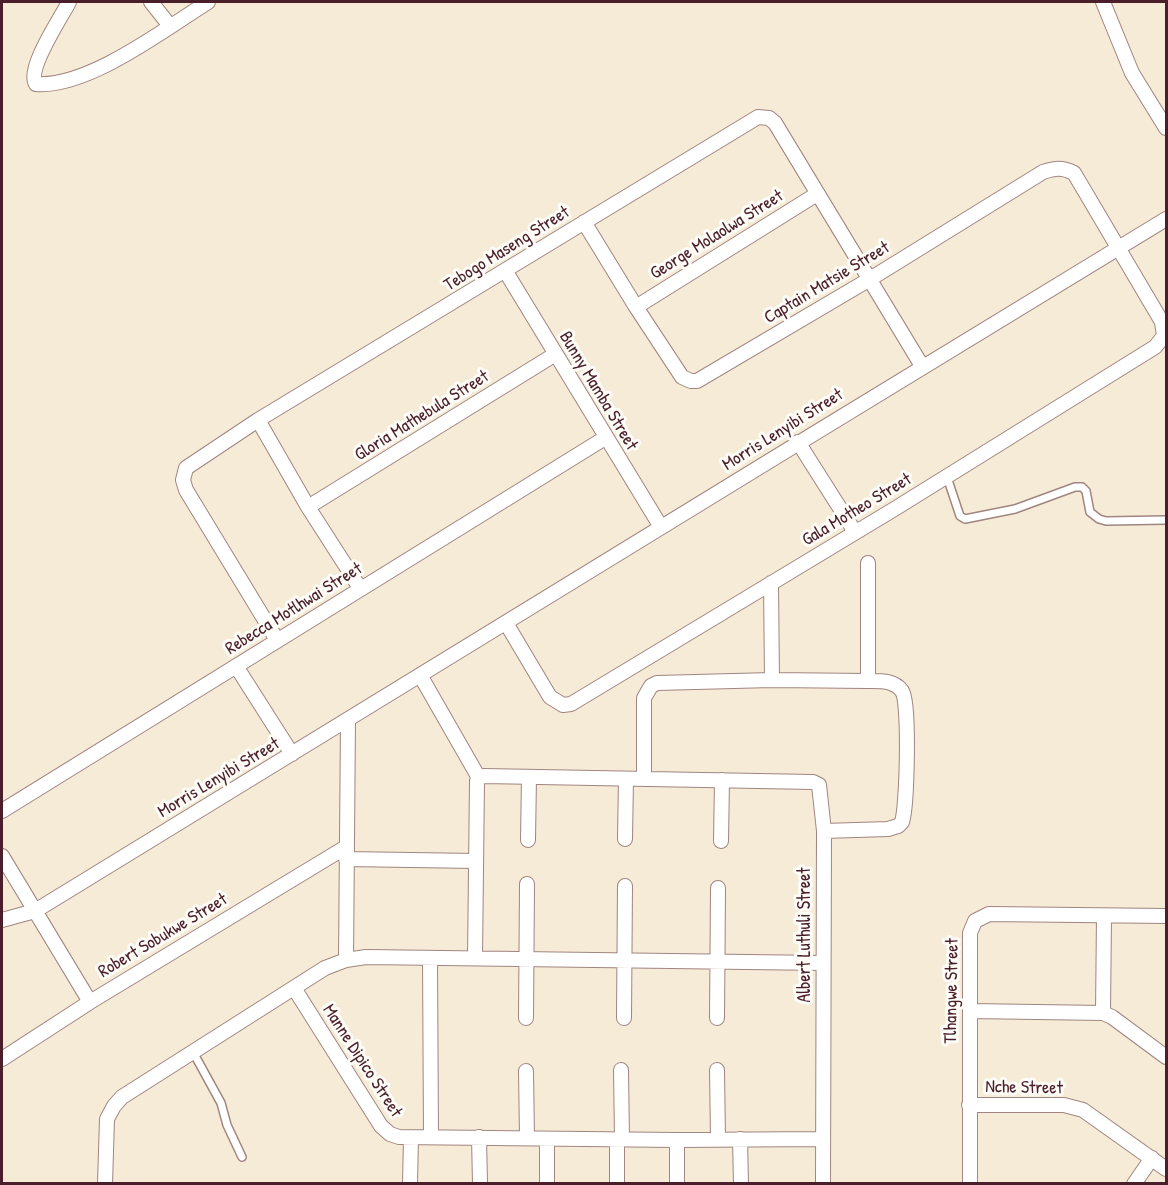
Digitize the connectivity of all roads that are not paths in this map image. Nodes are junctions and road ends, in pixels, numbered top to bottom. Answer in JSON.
{"nodes":[{"id":1,"x":69,"y":2,"type":"edge"},
{"id":2,"x":151,"y":2,"type":"edge"},
{"id":3,"x":208,"y":2,"type":"edge"},
{"id":4,"x":1102,"y":2,"type":"edge"},
{"id":5,"x":170,"y":26,"type":"junction"},
{"id":6,"x":1167,"y":128,"type":"edge"},
{"id":7,"x":817,"y":194,"type":"junction"},
{"id":8,"x":1167,"y":219,"type":"edge"},
{"id":9,"x":584,"y":222,"type":"junction"},
{"id":10,"x":1119,"y":248,"type":"junction"},
{"id":11,"x":506,"y":272,"type":"junction"},
{"id":12,"x":870,"y":279,"type":"junction"},
{"id":13,"x":636,"y":307,"type":"junction"},
{"id":14,"x":554,"y":355,"type":"junction"},
{"id":15,"x":922,"y":366,"type":"junction"},
{"id":16,"x":258,"y":420,"type":"junction"},
{"id":17,"x":605,"y":438,"type":"junction"},
{"id":18,"x":798,"y":442,"type":"junction"},
{"id":19,"x":947,"y":477,"type":"junction"},
{"id":20,"x":308,"y":507,"type":"junction"},
{"id":21,"x":1167,"y":520,"type":"edge"},
{"id":22,"x":661,"y":527,"type":"junction"},
{"id":23,"x":855,"y":532,"type":"junction"},
{"id":24,"x":868,"y":563,"type":"dead end"},
{"id":25,"x":771,"y":583,"type":"junction"},
{"id":26,"x":360,"y":588,"type":"junction"},
{"id":27,"x":506,"y":623,"type":"junction"},
{"id":28,"x":277,"y":640,"type":"junction"},
{"id":29,"x":236,"y":666,"type":"junction"},
{"id":30,"x":420,"y":675,"type":"junction"},
{"id":31,"x":772,"y":680,"type":"junction"},
{"id":32,"x":868,"y":681,"type":"junction"},
{"id":33,"x":348,"y":720,"type":"junction"},
{"id":34,"x":292,"y":754,"type":"junction"},
{"id":35,"x":479,"y":777,"type":"junction"},
{"id":36,"x":528,"y":777,"type":"junction"},
{"id":37,"x":626,"y":778,"type":"junction"},
{"id":38,"x":644,"y":779,"type":"junction"},
{"id":39,"x":722,"y":780,"type":"junction"},
{"id":40,"x":2,"y":811,"type":"edge"},
{"id":41,"x":824,"y":831,"type":"junction"},
{"id":42,"x":625,"y":839,"type":"dead end"},
{"id":43,"x":528,"y":840,"type":"dead end"},
{"id":44,"x":721,"y":841,"type":"dead end"},
{"id":45,"x":346,"y":853,"type":"junction"},
{"id":46,"x":2,"y":856,"type":"edge"},
{"id":47,"x":476,"y":861,"type":"junction"},
{"id":48,"x":527,"y":884,"type":"dead end"},
{"id":49,"x":625,"y":886,"type":"dead end"},
{"id":50,"x":718,"y":888,"type":"dead end"},
{"id":51,"x":35,"y":911,"type":"junction"},
{"id":52,"x":1104,"y":916,"type":"junction"},
{"id":53,"x":1167,"y":916,"type":"edge"},
{"id":54,"x":2,"y":920,"type":"edge"},
{"id":55,"x":430,"y":958,"type":"junction"},
{"id":56,"x":475,"y":958,"type":"junction"},
{"id":57,"x":527,"y":959,"type":"junction"},
{"id":58,"x":346,"y":960,"type":"junction"},
{"id":59,"x":624,"y":960,"type":"junction"},
{"id":60,"x":717,"y":962,"type":"junction"},
{"id":61,"x":823,"y":963,"type":"junction"},
{"id":62,"x":294,"y":988,"type":"junction"},
{"id":63,"x":90,"y":1002,"type":"junction"},
{"id":64,"x":970,"y":1011,"type":"junction"},
{"id":65,"x":1103,"y":1013,"type":"junction"},
{"id":66,"x":526,"y":1018,"type":"dead end"},
{"id":67,"x":624,"y":1018,"type":"dead end"},
{"id":68,"x":717,"y":1018,"type":"dead end"},
{"id":69,"x":193,"y":1052,"type":"junction"},
{"id":70,"x":1167,"y":1057,"type":"edge"},
{"id":71,"x":2,"y":1059,"type":"edge"},
{"id":72,"x":621,"y":1070,"type":"dead end"},
{"id":73,"x":717,"y":1070,"type":"dead end"},
{"id":74,"x":526,"y":1071,"type":"dead end"},
{"id":75,"x":969,"y":1105,"type":"junction"},
{"id":76,"x":411,"y":1137,"type":"junction"},
{"id":77,"x":430,"y":1137,"type":"junction"},
{"id":78,"x":479,"y":1137,"type":"junction"},
{"id":79,"x":527,"y":1138,"type":"junction"},
{"id":80,"x":547,"y":1139,"type":"junction"},
{"id":81,"x":620,"y":1139,"type":"junction"},
{"id":82,"x":718,"y":1139,"type":"junction"},
{"id":83,"x":740,"y":1139,"type":"junction"},
{"id":84,"x":823,"y":1139,"type":"junction"},
{"id":85,"x":677,"y":1140,"type":"junction"},
{"id":86,"x":242,"y":1157,"type":"dead end"},
{"id":87,"x":1152,"y":1158,"type":"junction"},
{"id":88,"x":1167,"y":1169,"type":"edge"},
{"id":89,"x":105,"y":1184,"type":"edge"},
{"id":90,"x":411,"y":1184,"type":"edge"},
{"id":91,"x":480,"y":1184,"type":"edge"},
{"id":92,"x":547,"y":1184,"type":"edge"},
{"id":93,"x":617,"y":1184,"type":"edge"},
{"id":94,"x":677,"y":1184,"type":"edge"},
{"id":95,"x":741,"y":1184,"type":"edge"},
{"id":96,"x":823,"y":1184,"type":"edge"},
{"id":97,"x":970,"y":1184,"type":"edge"},
{"id":98,"x":1134,"y":1184,"type":"edge"}],
"edges":[{"from":1,"to":5,"type":"street"},
{"from":2,"to":5,"type":"street"},
{"from":3,"to":5,"type":"street"},
{"from":4,"to":6,"type":"street"},
{"from":7,"to":9,"type":"street","name":"Tebogo Maseng Street"},
{"from":7,"to":12,"type":"street","name":"Tebogo Maseng Street"},
{"from":7,"to":13,"type":"street","name":"George Molaolwa Street"},
{"from":8,"to":10,"type":"street","name":"Morris Lenyibi Street"},
{"from":9,"to":11,"type":"street","name":"Tebogo Maseng Street"},
{"from":9,"to":13,"type":"street","name":"Captain Matsie Street"},
{"from":10,"to":12,"type":"street","name":"Captain Matsie Street"},
{"from":10,"to":15,"type":"street","name":"Morris Lenyibi Street"},
{"from":10,"to":19,"type":"street","name":"Gala Motheo Street"},
{"from":11,"to":14,"type":"street","name":"Bunny Mamba Street"},
{"from":11,"to":16,"type":"street","name":"Tebogo Maseng Street"},
{"from":12,"to":13,"type":"street","name":"Captain Matsie Street"},
{"from":12,"to":15,"type":"street","name":"Tebogo Maseng Street"},
{"from":14,"to":17,"type":"street","name":"Bunny Mamba Street"},
{"from":14,"to":20,"type":"street","name":"Gloria Mathebula Street"},
{"from":15,"to":18,"type":"street","name":"Morris Lenyibi Street"},
{"from":16,"to":20,"type":"street"},
{"from":16,"to":28,"type":"street","name":"Tebogo Maseng Street"},
{"from":17,"to":22,"type":"street","name":"Bunny Mamba Street"},
{"from":17,"to":26,"type":"street","name":"Rebecca Motlhwai Street"},
{"from":18,"to":22,"type":"street","name":"Morris Lenyibi Street"},
{"from":18,"to":23,"type":"street"},
{"from":19,"to":21,"type":"lane"},
{"from":19,"to":23,"type":"street","name":"Gala Motheo Street"},
{"from":20,"to":26,"type":"street"},
{"from":22,"to":27,"type":"street","name":"Morris Lenyibi Street"},
{"from":23,"to":25,"type":"street","name":"Gala Motheo Street"},
{"from":24,"to":32,"type":"street"},
{"from":25,"to":27,"type":"street","name":"Gala Motheo Street"},
{"from":25,"to":31,"type":"street"},
{"from":26,"to":28,"type":"street","name":"Rebecca Motlhwai Street"},
{"from":27,"to":30,"type":"street","name":"Morris Lenyibi Street"},
{"from":28,"to":29,"type":"street","name":"Rebecca Motlhwai Street"},
{"from":29,"to":34,"type":"street"},
{"from":29,"to":40,"type":"street","name":"Rebecca Motlhwai Street"},
{"from":30,"to":33,"type":"street","name":"Morris Lenyibi Street"},
{"from":30,"to":35,"type":"street"},
{"from":31,"to":32,"type":"street"},
{"from":31,"to":38,"type":"street"},
{"from":32,"to":41,"type":"street"},
{"from":33,"to":34,"type":"street","name":"Morris Lenyibi Street"},
{"from":33,"to":45,"type":"street"},
{"from":34,"to":51,"type":"street","name":"Morris Lenyibi Street"},
{"from":35,"to":36,"type":"street","name":"Albert Luthuli Street"},
{"from":35,"to":47,"type":"street"},
{"from":36,"to":37,"type":"street","name":"Albert Luthuli Street"},
{"from":36,"to":43,"type":"street"},
{"from":37,"to":38,"type":"street","name":"Albert Luthuli Street"},
{"from":37,"to":42,"type":"street"},
{"from":38,"to":39,"type":"street","name":"Albert Luthuli Street"},
{"from":39,"to":41,"type":"street","name":"Albert Luthuli Street"},
{"from":39,"to":44,"type":"street"},
{"from":41,"to":61,"type":"street","name":"Albert Luthuli Street"},
{"from":45,"to":47,"type":"street"},
{"from":45,"to":58,"type":"street"},
{"from":45,"to":63,"type":"street","name":"Robert Sobukwe Street"},
{"from":46,"to":51,"type":"street"},
{"from":47,"to":56,"type":"street"},
{"from":48,"to":57,"type":"street"},
{"from":49,"to":59,"type":"street"},
{"from":50,"to":60,"type":"street"},
{"from":51,"to":54,"type":"street","name":"Morris Lenyibi Street"},
{"from":51,"to":63,"type":"street"},
{"from":52,"to":53,"type":"street","name":"Tlhangwe Street"},
{"from":52,"to":64,"type":"street","name":"Tlhangwe Street"},
{"from":52,"to":65,"type":"street"},
{"from":55,"to":56,"type":"street"},
{"from":55,"to":58,"type":"street"},
{"from":55,"to":77,"type":"street","name":"Manne Dipico Street"},
{"from":56,"to":57,"type":"street"},
{"from":57,"to":59,"type":"street"},
{"from":57,"to":66,"type":"street"},
{"from":58,"to":62,"type":"street"},
{"from":59,"to":60,"type":"street"},
{"from":59,"to":67,"type":"street"},
{"from":60,"to":61,"type":"street"},
{"from":60,"to":68,"type":"street"},
{"from":61,"to":84,"type":"street","name":"Albert Luthuli Street"},
{"from":62,"to":69,"type":"street"},
{"from":62,"to":76,"type":"street","name":"Manne Dipico Street"},
{"from":63,"to":71,"type":"street","name":"Robert Sobukwe Street"},
{"from":64,"to":65,"type":"street"},
{"from":64,"to":75,"type":"street","name":"Tlhangwe Street"},
{"from":65,"to":70,"type":"street"},
{"from":69,"to":86,"type":"lane"},
{"from":69,"to":89,"type":"street"},
{"from":72,"to":81,"type":"street"},
{"from":73,"to":82,"type":"street"},
{"from":74,"to":79,"type":"street"},
{"from":75,"to":87,"type":"street","name":"Nche Street"},
{"from":75,"to":97,"type":"street","name":"Tlhangwe Street"},
{"from":76,"to":77,"type":"street","name":"Manne Dipico Street"},
{"from":76,"to":90,"type":"street","name":"Manne Dipico Street"},
{"from":77,"to":78,"type":"street","name":"Manne Dipico Street"},
{"from":78,"to":79,"type":"street","name":"Manne Dipico Street"},
{"from":78,"to":91,"type":"street"},
{"from":79,"to":80,"type":"street","name":"Manne Dipico Street"},
{"from":80,"to":81,"type":"street","name":"Manne Dipico Street"},
{"from":80,"to":92,"type":"street"},
{"from":81,"to":85,"type":"street","name":"Manne Dipico Street"},
{"from":81,"to":93,"type":"street"},
{"from":82,"to":83,"type":"street","name":"Manne Dipico Street"},
{"from":82,"to":85,"type":"street","name":"Manne Dipico Street"},
{"from":83,"to":84,"type":"street","name":"Manne Dipico Street"},
{"from":83,"to":95,"type":"street"},
{"from":84,"to":96,"type":"street","name":"Albert Luthuli Street"},
{"from":85,"to":94,"type":"street"},
{"from":87,"to":88,"type":"street","name":"Nche Street"},
{"from":87,"to":98,"type":"street"}]}
